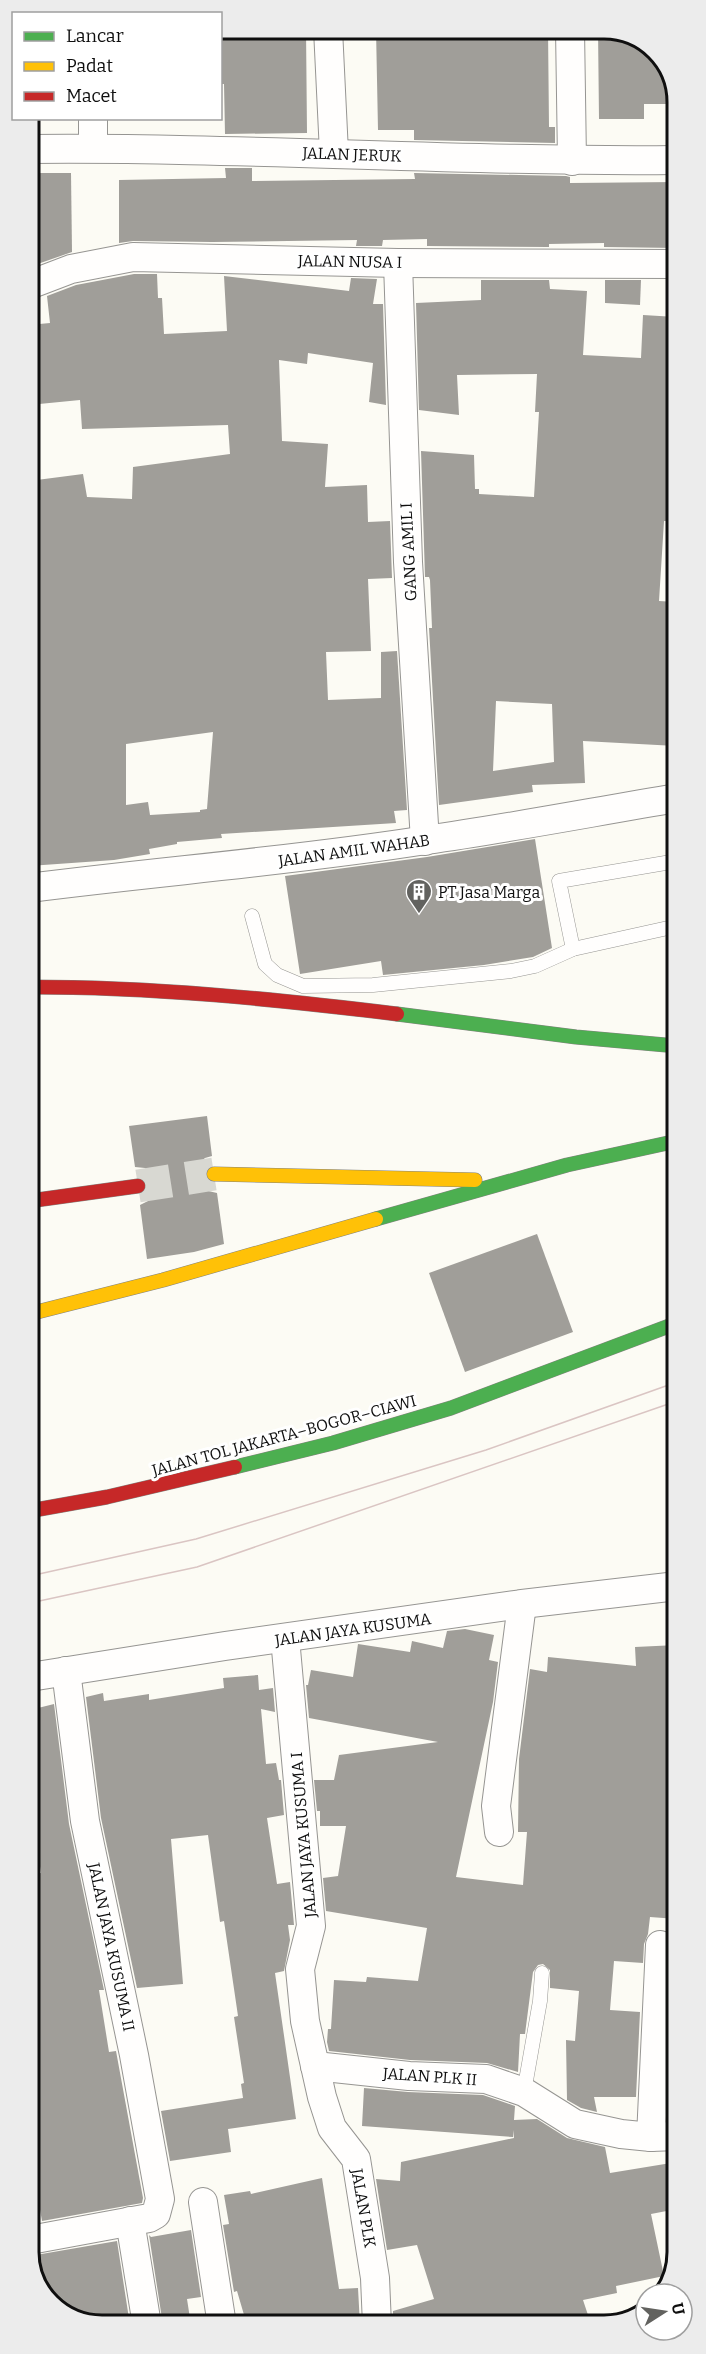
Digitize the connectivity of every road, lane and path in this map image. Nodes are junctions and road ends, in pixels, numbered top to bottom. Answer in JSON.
{"nodes":[{"id":1,"x":328,"y":39,"type":"edge"},
{"id":2,"x":570,"y":39,"type":"edge"},
{"id":3,"x":93,"y":120,"type":"edge"},
{"id":4,"x":93,"y":148,"type":"junction"},
{"id":5,"x":39,"y":149,"type":"edge"},
{"id":6,"x":334,"y":153,"type":"junction"},
{"id":7,"x":667,"y":160,"type":"edge"},
{"id":8,"x":572,"y":161,"type":"junction"},
{"id":9,"x":398,"y":263,"type":"junction"},
{"id":10,"x":667,"y":264,"type":"edge"},
{"id":11,"x":39,"y":281,"type":"edge"},
{"id":12,"x":667,"y":800,"type":"edge"},
{"id":13,"x":425,"y":841,"type":"junction"},
{"id":14,"x":667,"y":863,"type":"edge"},
{"id":15,"x":39,"y":887,"type":"edge"},
{"id":16,"x":252,"y":916,"type":"dead end"},
{"id":17,"x":667,"y":928,"type":"edge"},
{"id":18,"x":573,"y":949,"type":"junction"},
{"id":19,"x":39,"y":987,"type":"edge"},
{"id":20,"x":667,"y":1045,"type":"edge"},
{"id":21,"x":667,"y":1144,"type":"edge"},
{"id":22,"x":214,"y":1174,"type":"tunnel mouth"},
{"id":23,"x":506,"y":1181,"type":"junction"},
{"id":24,"x":138,"y":1186,"type":"tunnel mouth"},
{"id":25,"x":39,"y":1200,"type":"edge"},
{"id":26,"x":39,"y":1312,"type":"edge"},
{"id":27,"x":667,"y":1327,"type":"edge"},
{"id":28,"x":39,"y":1509,"type":"edge"},
{"id":29,"x":667,"y":1587,"type":"edge"},
{"id":30,"x":522,"y":1604,"type":"junction"},
{"id":31,"x":285,"y":1638,"type":"junction"},
{"id":32,"x":66,"y":1671,"type":"junction"},
{"id":33,"x":39,"y":1676,"type":"edge"},
{"id":34,"x":499,"y":1832,"type":"dead end"},
{"id":35,"x":660,"y":1945,"type":"dead end"},
{"id":36,"x":542,"y":1973,"type":"dead end"},
{"id":37,"x":315,"y":2066,"type":"junction"},
{"id":38,"x":524,"y":2092,"type":"junction"},
{"id":39,"x":664,"y":2136,"type":"edge"},
{"id":40,"x":202,"y":2202,"type":"dead end"},
{"id":41,"x":140,"y":2219,"type":"junction"},
{"id":42,"x":39,"y":2238,"type":"edge"},
{"id":43,"x":146,"y":2315,"type":"edge"},
{"id":44,"x":220,"y":2315,"type":"edge"},
{"id":45,"x":377,"y":2315,"type":"edge"}],
"edges":[{"from":1,"to":6,"type":"street"},
{"from":2,"to":8,"type":"street"},
{"from":3,"to":4,"type":"street"},
{"from":4,"to":5,"type":"street","name":"JALAN JERUK"},
{"from":4,"to":6,"type":"street","name":"JALAN JERUK"},
{"from":6,"to":8,"type":"street","name":"JALAN JERUK"},
{"from":7,"to":8,"type":"street","name":"JALAN JERUK"},
{"from":9,"to":10,"type":"street","name":"JALAN NUSA I"},
{"from":9,"to":11,"type":"street","name":"JALAN NUSA I"},
{"from":9,"to":13,"type":"street","name":"GANG AMIL I"},
{"from":12,"to":13,"type":"street","name":"JALAN AMIL WAHAB"},
{"from":13,"to":15,"type":"street","name":"JALAN AMIL WAHAB"},
{"from":14,"to":18,"type":"lane"},
{"from":16,"to":18,"type":"lane"},
{"from":17,"to":18,"type":"lane"},
{"from":19,"to":20,"type":"highway"},
{"from":21,"to":23,"type":"highway"},
{"from":22,"to":23,"type":"highway"},
{"from":23,"to":26,"type":"highway"},
{"from":24,"to":25,"type":"highway"},
{"from":27,"to":28,"type":"highway","name":"JALAN TOL JAKARTA–BOGOR–CIAWI"},
{"from":29,"to":30,"type":"street","name":"JALAN JAYA KUSUMA"},
{"from":30,"to":31,"type":"street","name":"JALAN JAYA KUSUMA"},
{"from":30,"to":34,"type":"street"},
{"from":31,"to":32,"type":"street","name":"JALAN JAYA KUSUMA"},
{"from":31,"to":37,"type":"street","name":"JALAN JAYA KUSUMA I"},
{"from":32,"to":33,"type":"street","name":"JALAN JAYA KUSUMA"},
{"from":32,"to":41,"type":"street","name":"JALAN JAYA KUSUMA II"},
{"from":35,"to":39,"type":"street"},
{"from":36,"to":38,"type":"lane"},
{"from":37,"to":38,"type":"street","name":"JALAN PLK II"},
{"from":37,"to":45,"type":"street","name":"JALAN PLK"},
{"from":38,"to":39,"type":"street","name":"JALAN PLK II"},
{"from":40,"to":44,"type":"street"},
{"from":41,"to":42,"type":"street"},
{"from":41,"to":43,"type":"street"}]}
